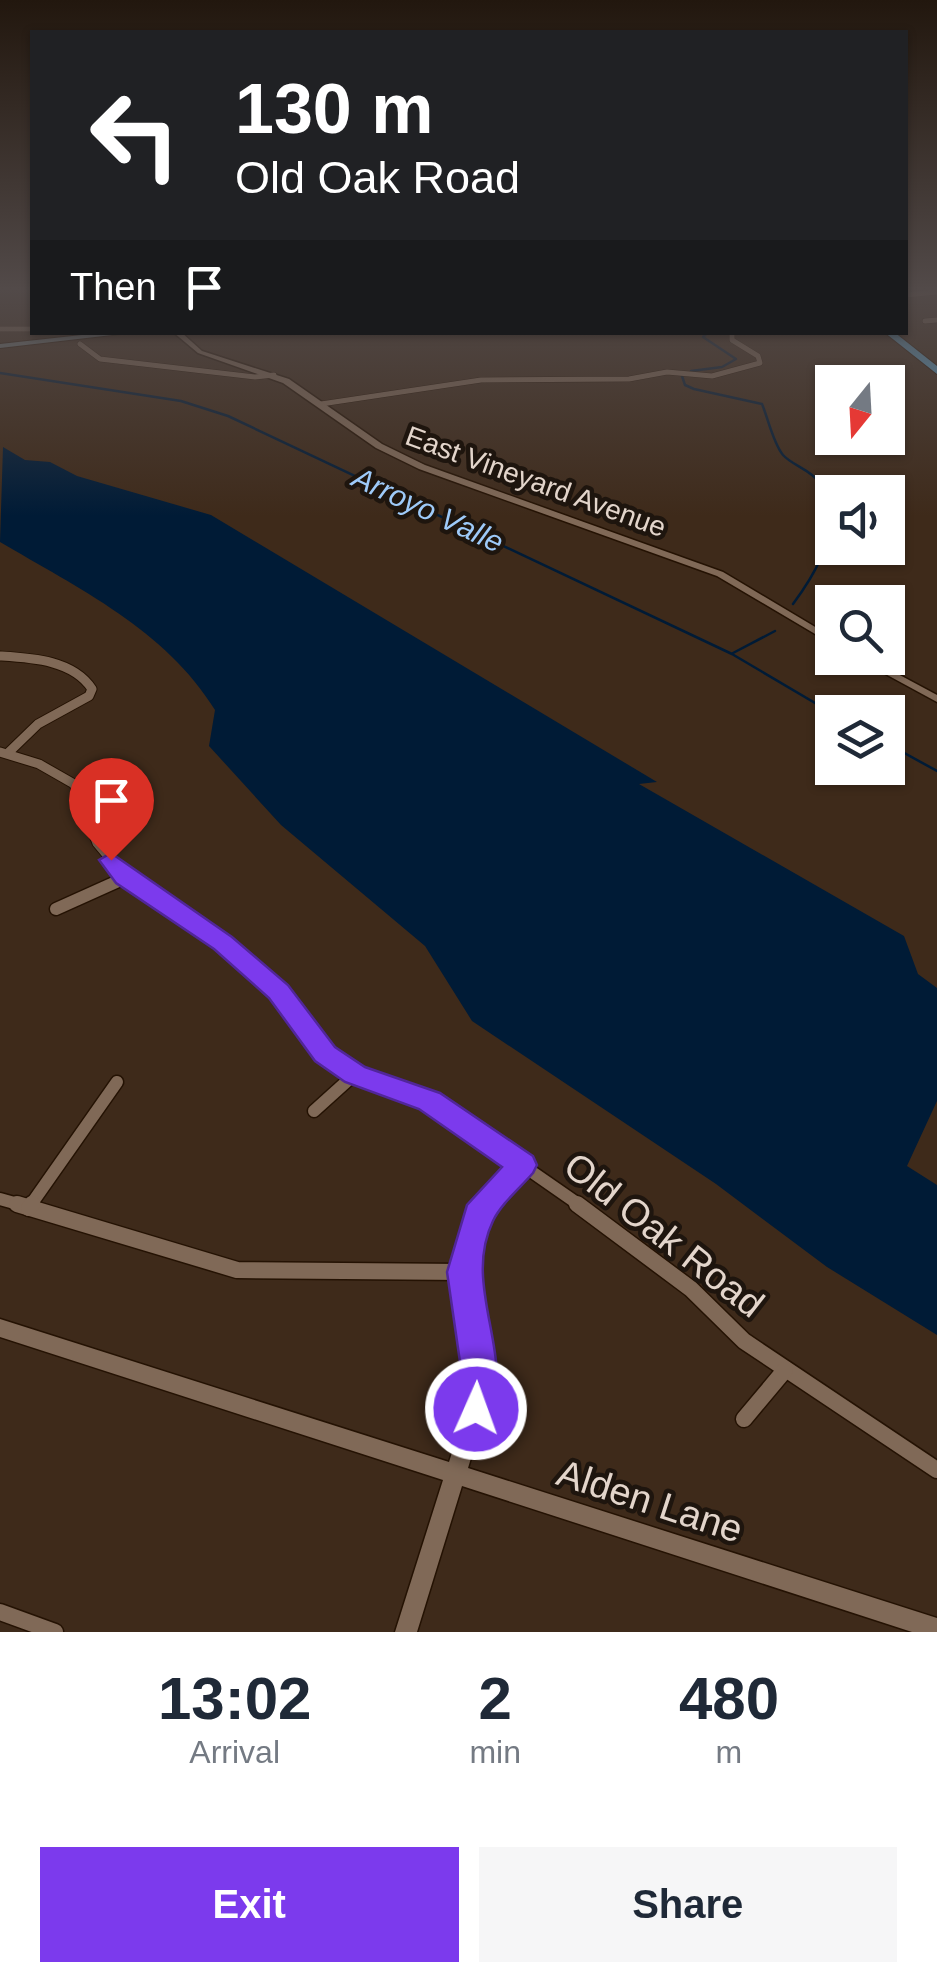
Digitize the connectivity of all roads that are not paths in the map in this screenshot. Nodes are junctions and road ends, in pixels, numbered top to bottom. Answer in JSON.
{"nodes":[{"id":1,"x":136,"y":363,"type":"edge"},
{"id":2,"x":236,"y":363,"type":"edge"},
{"id":3,"x":759,"y":363,"type":"edge"},
{"id":4,"x":274,"y":375,"type":"junction"},
{"id":5,"x":321,"y":404,"type":"junction"},
{"id":6,"x":815,"y":631,"type":"edge"},
{"id":7,"x":0,"y":656,"type":"edge"},
{"id":8,"x":893,"y":675,"type":"edge"},
{"id":9,"x":937,"y":699,"type":"edge"},
{"id":10,"x":4,"y":753,"type":"edge"},
{"id":11,"x":125,"y":878,"type":"junction"},
{"id":12,"x":56,"y":908,"type":"dead end"},
{"id":13,"x":355,"y":1074,"type":"junction"},
{"id":14,"x":117,"y":1082,"type":"dead end"},
{"id":15,"x":314,"y":1112,"type":"dead end"},
{"id":16,"x":522,"y":1165,"type":"junction"},
{"id":17,"x":0,"y":1199,"type":"edge"},
{"id":18,"x":29,"y":1208,"type":"junction"},
{"id":19,"x":463,"y":1272,"type":"junction"},
{"id":20,"x":0,"y":1328,"type":"edge"},
{"id":21,"x":785,"y":1370,"type":"junction"},
{"id":22,"x":744,"y":1419,"type":"dead end"},
{"id":23,"x":937,"y":1470,"type":"edge"},
{"id":24,"x":458,"y":1476,"type":"junction"},
{"id":25,"x":0,"y":1612,"type":"edge"},
{"id":26,"x":937,"y":1629,"type":"edge"},
{"id":27,"x":55,"y":1632,"type":"edge"},
{"id":28,"x":406,"y":1632,"type":"edge"}],
"edges":[{"from":1,"to":4,"type":"street"},
{"from":2,"to":4,"type":"street","name":"East Vineyard Avenue"},
{"from":3,"to":5,"type":"street"},
{"from":4,"to":5,"type":"street","name":"East Vineyard Avenue"},
{"from":5,"to":6,"type":"street","name":"East Vineyard Avenue"},
{"from":7,"to":10,"type":"street"},
{"from":8,"to":9,"type":"street"},
{"from":10,"to":11,"type":"street","name":"Old Oak Road"},
{"from":11,"to":12,"type":"street"},
{"from":11,"to":13,"type":"street","name":"Old Oak Road"},
{"from":13,"to":15,"type":"street"},
{"from":13,"to":16,"type":"street","name":"Old Oak Road"},
{"from":14,"to":18,"type":"street"},
{"from":16,"to":19,"type":"street"},
{"from":16,"to":21,"type":"street","name":"Old Oak Road"},
{"from":17,"to":18,"type":"street"},
{"from":18,"to":19,"type":"street"},
{"from":19,"to":24,"type":"street"},
{"from":20,"to":24,"type":"street","name":"Alden Lane"},
{"from":21,"to":22,"type":"street"},
{"from":21,"to":23,"type":"street","name":"Old Oak Road"},
{"from":24,"to":26,"type":"street","name":"Alden Lane"},
{"from":24,"to":28,"type":"street"},
{"from":25,"to":27,"type":"street"}]}
